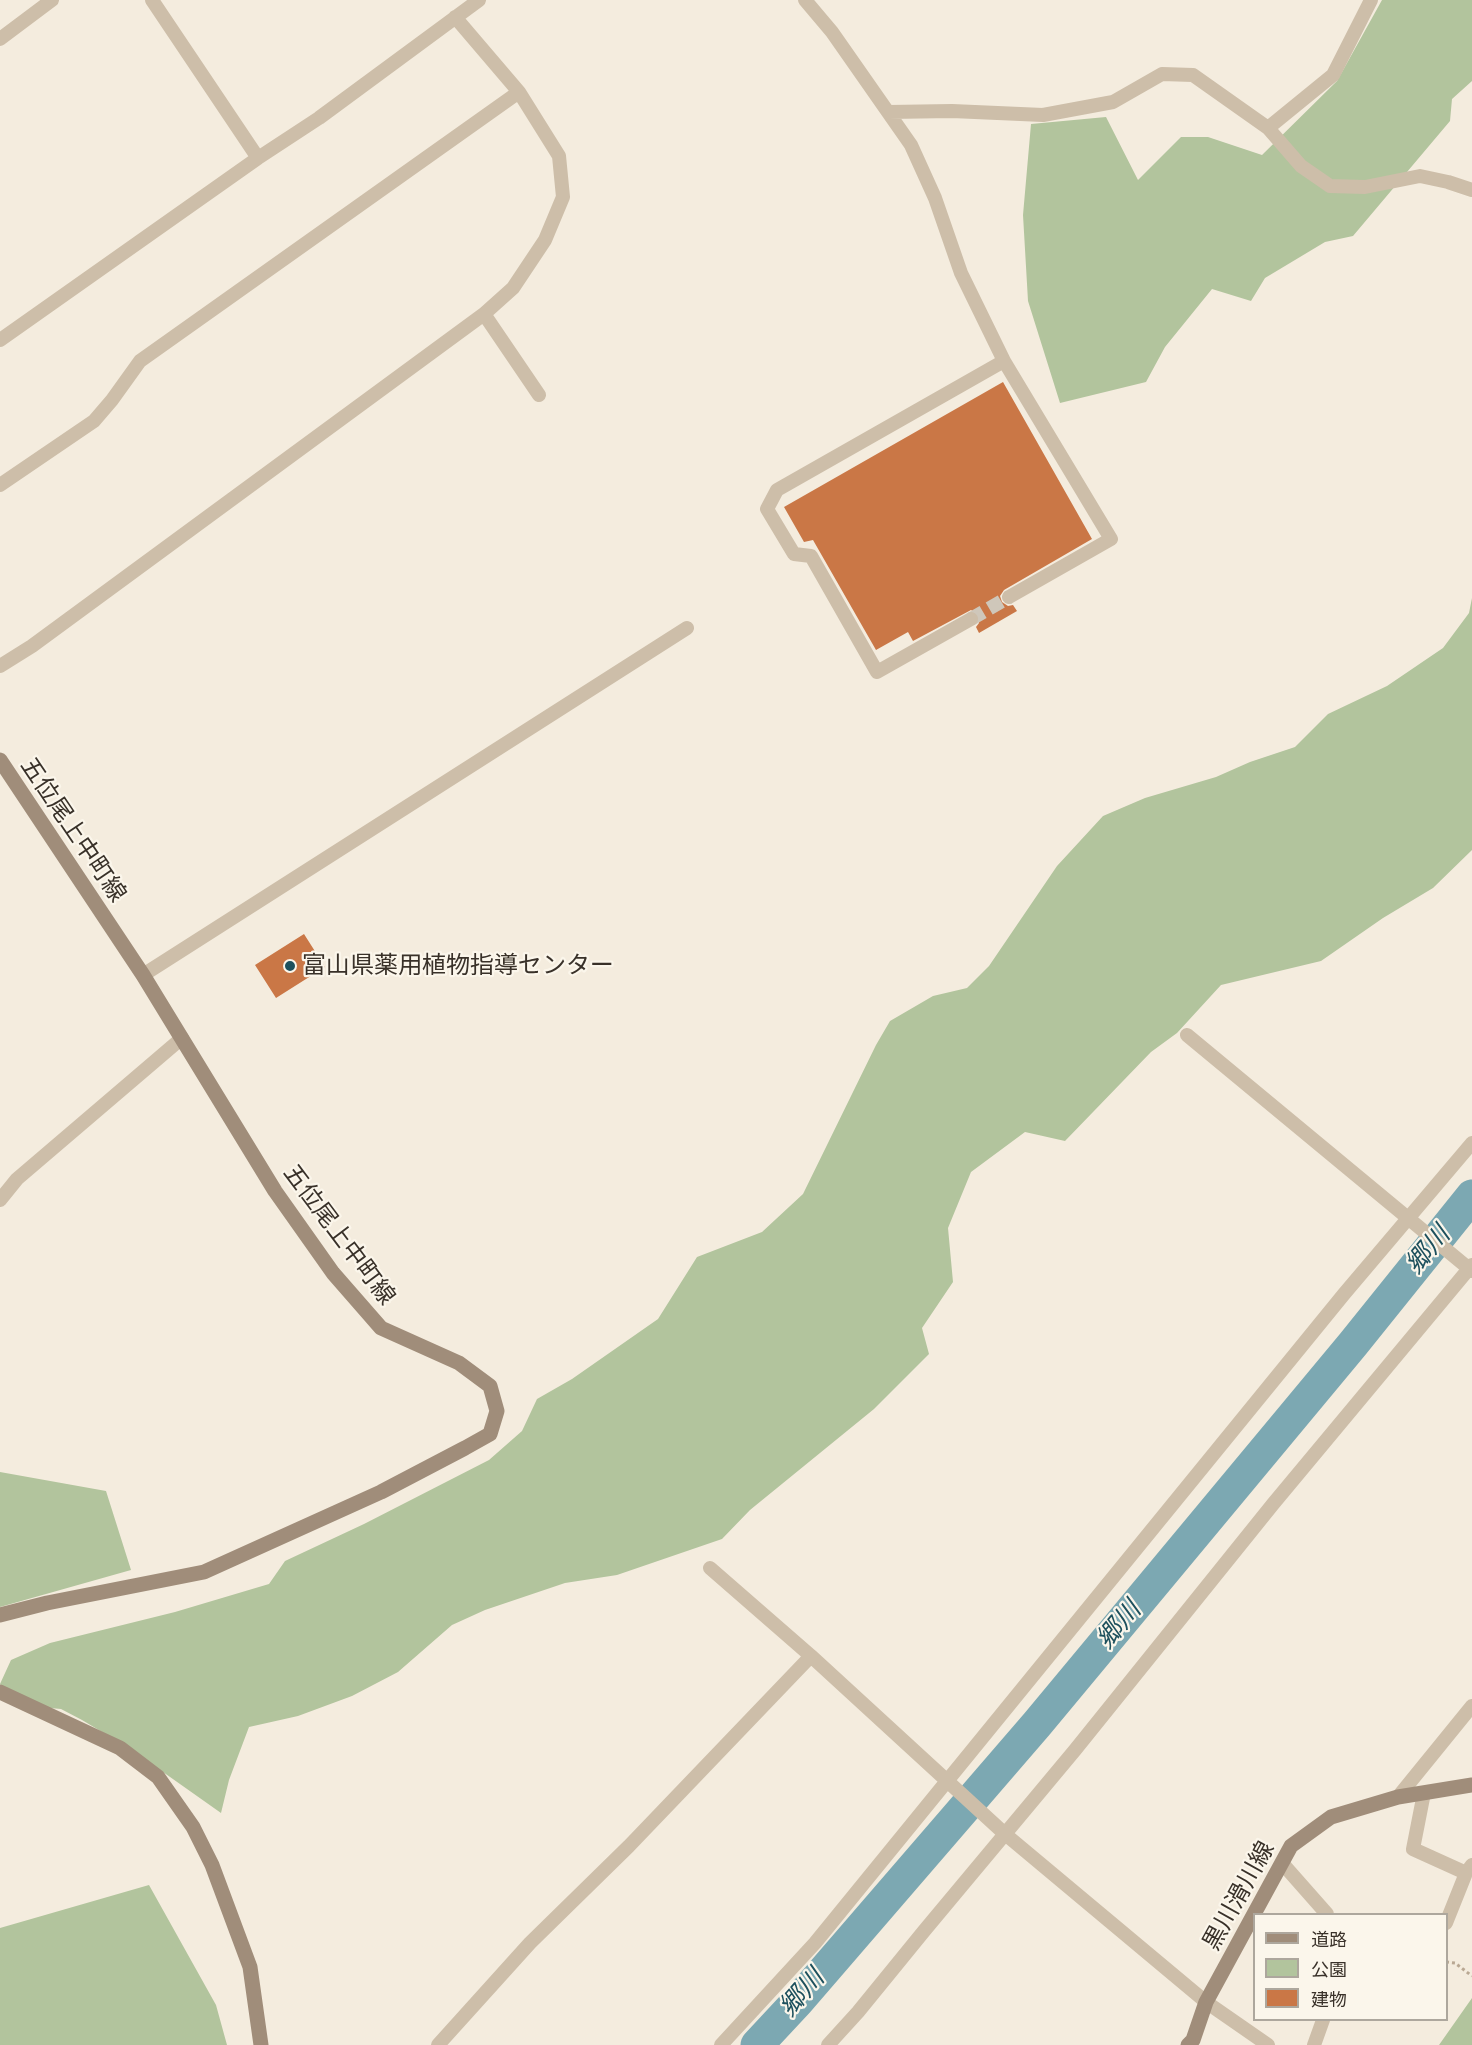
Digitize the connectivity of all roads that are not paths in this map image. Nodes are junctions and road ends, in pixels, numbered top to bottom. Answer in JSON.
{"nodes":[{"id":1,"x":52,"y":0,"type":"edge"},
{"id":2,"x":152,"y":0,"type":"edge"},
{"id":3,"x":479,"y":0,"type":"edge"},
{"id":4,"x":806,"y":0,"type":"edge"},
{"id":5,"x":1371,"y":0,"type":"edge"},
{"id":6,"x":455,"y":17,"type":"junction"},
{"id":7,"x":0,"y":39,"type":"edge"},
{"id":8,"x":519,"y":92,"type":"junction"},
{"id":9,"x":889,"y":112,"type":"junction"},
{"id":10,"x":1268,"y":128,"type":"junction"},
{"id":11,"x":258,"y":158,"type":"junction"},
{"id":12,"x":1472,"y":190,"type":"edge"},
{"id":13,"x":484,"y":314,"type":"junction"},
{"id":14,"x":0,"y":340,"type":"edge"},
{"id":15,"x":1004,"y":361,"type":"junction"},
{"id":16,"x":539,"y":395,"type":"dead end"},
{"id":17,"x":0,"y":485,"type":"edge"},
{"id":18,"x":1009,"y":597,"type":"tunnel mouth"},
{"id":19,"x":971,"y":619,"type":"tunnel mouth"},
{"id":20,"x":687,"y":628,"type":"dead end"},
{"id":21,"x":0,"y":666,"type":"edge"},
{"id":22,"x":0,"y":760,"type":"edge"},
{"id":23,"x":143,"y":975,"type":"junction"},
{"id":24,"x":1187,"y":1035,"type":"dead end"},
{"id":25,"x":182,"y":1038,"type":"junction"},
{"id":26,"x":1472,"y":1143,"type":"edge"},
{"id":27,"x":0,"y":1200,"type":"edge"},
{"id":28,"x":1407,"y":1218,"type":"junction"},
{"id":29,"x":1471,"y":1268,"type":"edge"},
{"id":30,"x":710,"y":1568,"type":"dead end"},
{"id":31,"x":0,"y":1615,"type":"edge"},
{"id":32,"x":811,"y":1656,"type":"junction"},
{"id":33,"x":0,"y":1692,"type":"edge"},
{"id":34,"x":1472,"y":1706,"type":"edge"},
{"id":35,"x":947,"y":1781,"type":"junction"},
{"id":36,"x":1472,"y":1785,"type":"edge"},
{"id":37,"x":1424,"y":1793,"type":"junction"},
{"id":38,"x":1398,"y":1797,"type":"junction"},
{"id":39,"x":1005,"y":1834,"type":"junction"},
{"id":40,"x":1282,"y":1863,"type":"junction"},
{"id":41,"x":1469,"y":1869,"type":"edge"},
{"id":42,"x":1255,"y":1913,"type":"edge"},
{"id":43,"x":1326,"y":1913,"type":"edge"},
{"id":44,"x":1253,"y":1916,"type":"edge"},
{"id":45,"x":1448,"y":1918,"type":"edge"},
{"id":46,"x":1206,"y":2002,"type":"junction"},
{"id":47,"x":1322,"y":2021,"type":"edge"},
{"id":48,"x":1192,"y":2043,"type":"edge"},
{"id":49,"x":261,"y":2045,"type":"edge"},
{"id":50,"x":438,"y":2045,"type":"edge"},
{"id":51,"x":721,"y":2045,"type":"edge"},
{"id":52,"x":828,"y":2045,"type":"edge"},
{"id":53,"x":1268,"y":2045,"type":"edge"},
{"id":54,"x":1314,"y":2045,"type":"edge"}],
"edges":[{"from":1,"to":7,"type":"street"},
{"from":2,"to":11,"type":"street"},
{"from":3,"to":6,"type":"street"},
{"from":4,"to":9,"type":"street"},
{"from":5,"to":10,"type":"street"},
{"from":6,"to":8,"type":"street"},
{"from":6,"to":11,"type":"street"},
{"from":8,"to":13,"type":"street"},
{"from":8,"to":17,"type":"street"},
{"from":9,"to":10,"type":"street"},
{"from":9,"to":15,"type":"street"},
{"from":10,"to":12,"type":"street"},
{"from":11,"to":14,"type":"street"},
{"from":13,"to":16,"type":"street"},
{"from":13,"to":21,"type":"street"},
{"from":15,"to":18,"type":"street"},
{"from":15,"to":19,"type":"street"},
{"from":20,"to":23,"type":"street"},
{"from":22,"to":23,"type":"main road","name":"五位尾上中町線"},
{"from":23,"to":25,"type":"main road","name":"五位尾上中町線"},
{"from":24,"to":28,"type":"street"},
{"from":25,"to":27,"type":"street"},
{"from":25,"to":31,"type":"main road","name":"五位尾上中町線"},
{"from":26,"to":28,"type":"street"},
{"from":28,"to":29,"type":"street"},
{"from":28,"to":35,"type":"street"},
{"from":29,"to":39,"type":"street"},
{"from":30,"to":32,"type":"street"},
{"from":32,"to":35,"type":"street"},
{"from":32,"to":50,"type":"street"},
{"from":33,"to":49,"type":"main road"},
{"from":34,"to":38,"type":"street"},
{"from":35,"to":39,"type":"street"},
{"from":35,"to":51,"type":"street"},
{"from":36,"to":37,"type":"main road","name":"黒川滑川線"},
{"from":37,"to":38,"type":"main road","name":"黒川滑川線"},
{"from":37,"to":41,"type":"street"},
{"from":38,"to":40,"type":"main road","name":"黒川滑川線"},
{"from":39,"to":46,"type":"street"},
{"from":39,"to":52,"type":"street"},
{"from":40,"to":42,"type":"main road","name":"黒川滑川線"},
{"from":40,"to":43,"type":"street"},
{"from":41,"to":45,"type":"street"},
{"from":44,"to":46,"type":"main road","name":"黒川滑川線"},
{"from":46,"to":48,"type":"main road","name":"黒川滑川線"},
{"from":46,"to":53,"type":"street"},
{"from":47,"to":54,"type":"street"}]}
